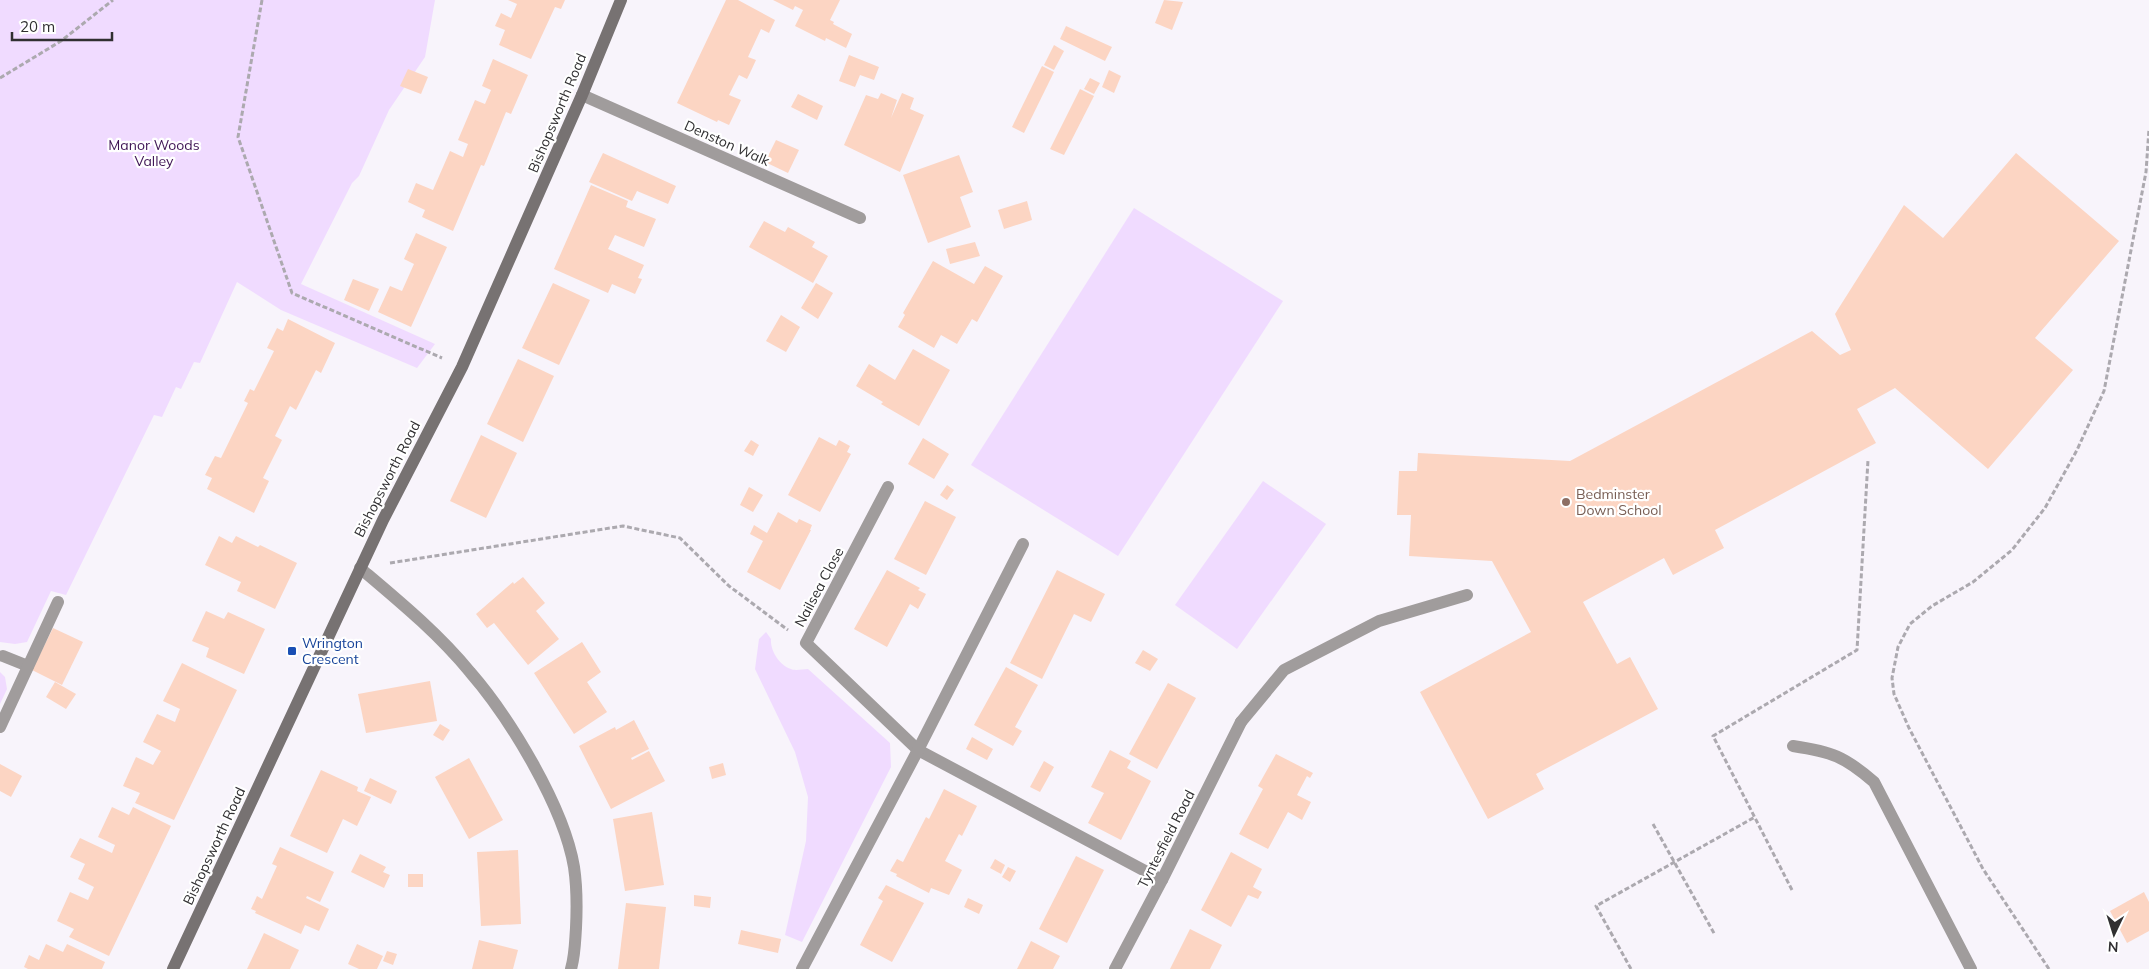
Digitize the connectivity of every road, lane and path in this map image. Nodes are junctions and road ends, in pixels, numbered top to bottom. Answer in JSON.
{"nodes":[{"id":1,"x":113,"y":0,"type":"edge"},
{"id":2,"x":262,"y":0,"type":"edge"},
{"id":3,"x":621,"y":0,"type":"edge"},
{"id":4,"x":0,"y":78,"type":"edge"},
{"id":5,"x":582,"y":95,"type":"junction"},
{"id":6,"x":2149,"y":129,"type":"edge"},
{"id":7,"x":860,"y":218,"type":"dead end"},
{"id":8,"x":462,"y":367,"type":"junction"},
{"id":9,"x":1868,"y":460,"type":"dead end"},
{"id":10,"x":888,"y":487,"type":"dead end"},
{"id":11,"x":1023,"y":544,"type":"dead end"},
{"id":12,"x":360,"y":568,"type":"junction"},
{"id":13,"x":1467,"y":595,"type":"dead end"},
{"id":14,"x":58,"y":602,"type":"dead end"},
{"id":15,"x":806,"y":643,"type":"junction"},
{"id":16,"x":3,"y":656,"type":"dead end"},
{"id":17,"x":28,"y":666,"type":"junction"},
{"id":18,"x":0,"y":727,"type":"edge"},
{"id":19,"x":1793,"y":746,"type":"dead end"},
{"id":20,"x":918,"y":750,"type":"junction"},
{"id":21,"x":1755,"y":817,"type":"junction"},
{"id":22,"x":1653,"y":824,"type":"dead end"},
{"id":23,"x":1675,"y":862,"type":"junction"},
{"id":24,"x":1162,"y":880,"type":"junction"},
{"id":25,"x":1792,"y":890,"type":"dead end"},
{"id":26,"x":1715,"y":935,"type":"dead end"},
{"id":27,"x":173,"y":969,"type":"edge"},
{"id":28,"x":571,"y":969,"type":"edge"},
{"id":29,"x":802,"y":969,"type":"edge"},
{"id":30,"x":1115,"y":969,"type":"edge"},
{"id":31,"x":1631,"y":969,"type":"edge"},
{"id":32,"x":1971,"y":969,"type":"edge"},
{"id":33,"x":2049,"y":969,"type":"edge"}],
"edges":[{"from":1,"to":4,"type":"path"},
{"from":2,"to":8,"type":"path"},
{"from":3,"to":5,"type":"street","name":"Bishopsworth Road"},
{"from":5,"to":7,"type":"street","name":"Denston Walk"},
{"from":5,"to":8,"type":"street","name":"Bishopsworth Road"},
{"from":6,"to":33,"type":"path"},
{"from":8,"to":12,"type":"street","name":"Bishopsworth Road"},
{"from":9,"to":21,"type":"path"},
{"from":10,"to":15,"type":"street","name":"Nailsea Close"},
{"from":11,"to":20,"type":"street"},
{"from":12,"to":15,"type":"path"},
{"from":12,"to":27,"type":"street","name":"Bishopsworth Road"},
{"from":12,"to":28,"type":"street"},
{"from":13,"to":24,"type":"street","name":"Tyntesfield Road"},
{"from":14,"to":17,"type":"street"},
{"from":15,"to":20,"type":"street","name":"Nailsea Close"},
{"from":16,"to":17,"type":"street"},
{"from":17,"to":18,"type":"street"},
{"from":19,"to":32,"type":"street"},
{"from":20,"to":24,"type":"street","name":"Nailsea Close"},
{"from":20,"to":29,"type":"street"},
{"from":21,"to":23,"type":"path"},
{"from":21,"to":25,"type":"path"},
{"from":22,"to":23,"type":"path"},
{"from":23,"to":26,"type":"path"},
{"from":23,"to":31,"type":"path"},
{"from":24,"to":30,"type":"street","name":"Tyntesfield Road"}]}
